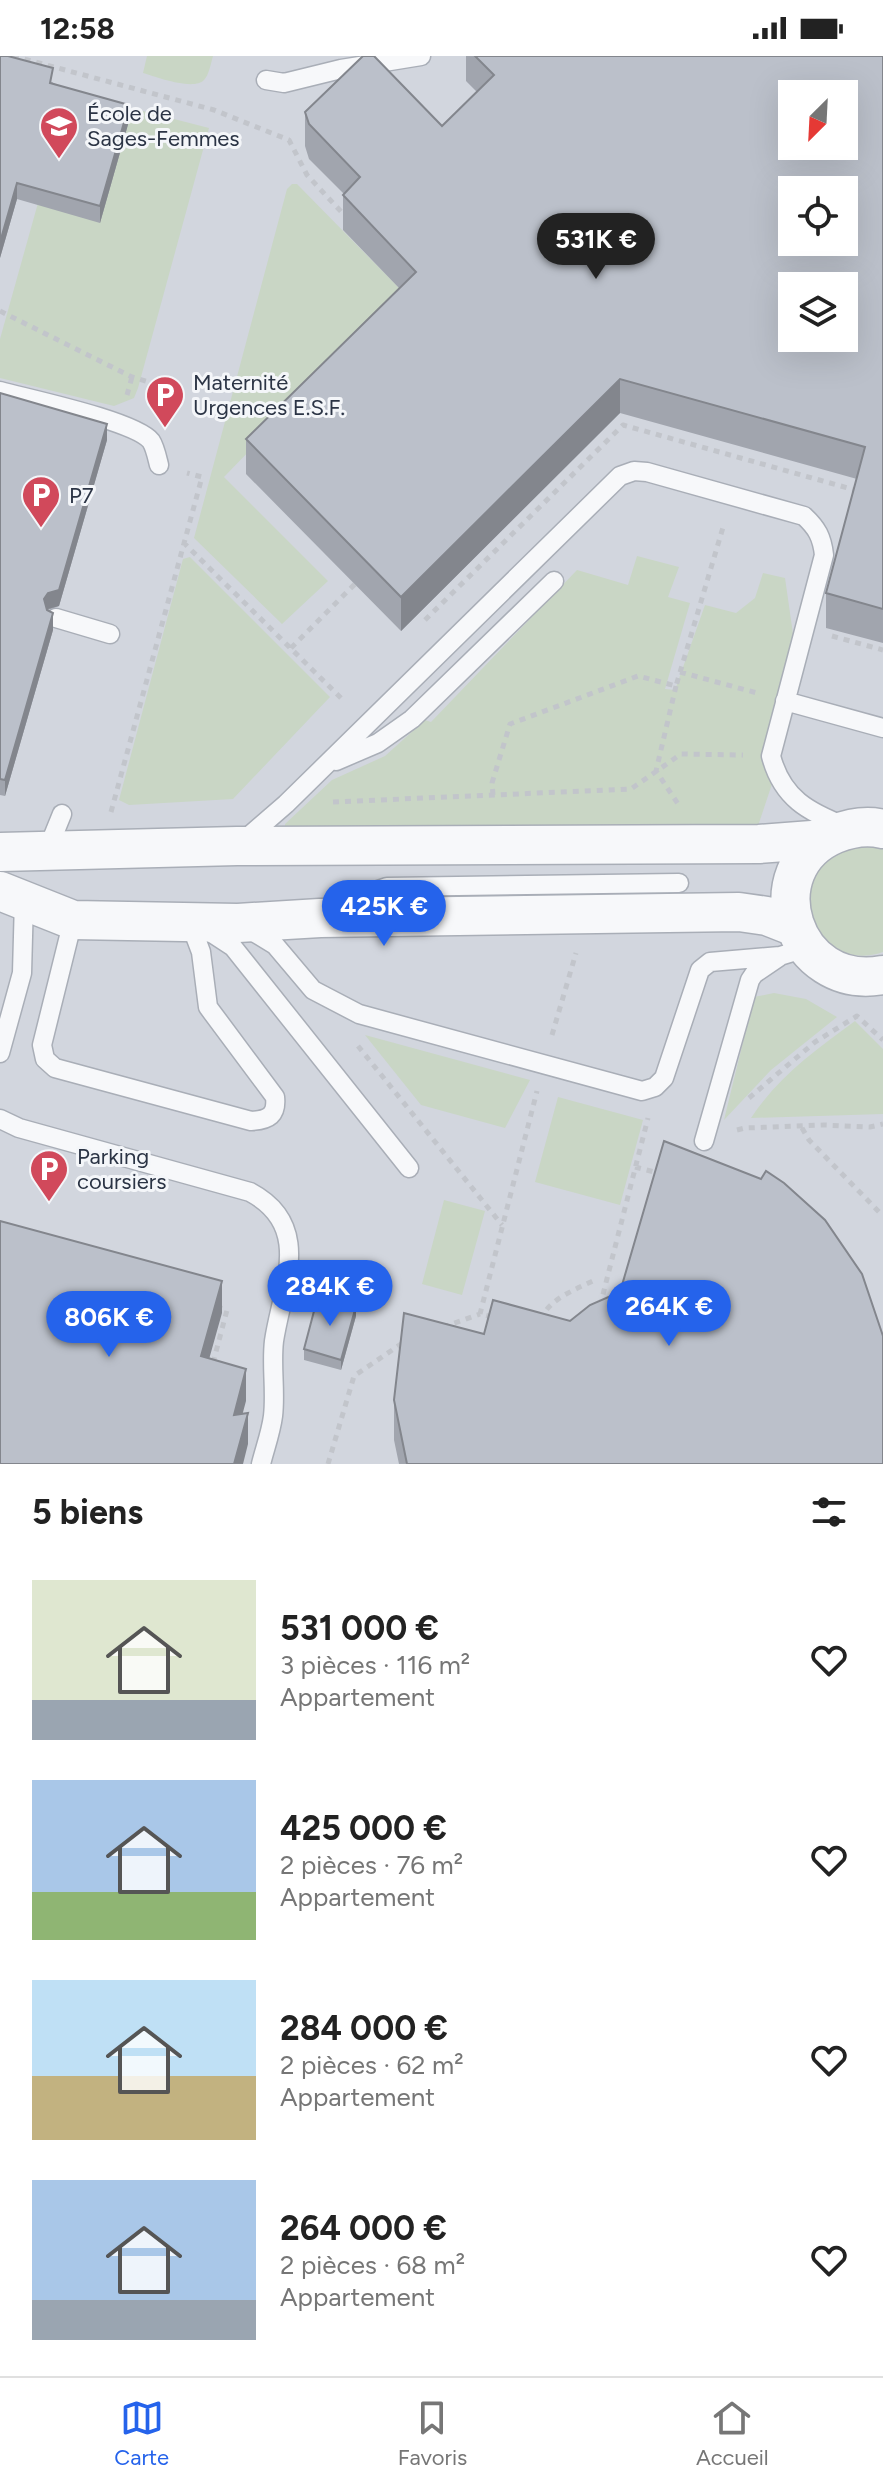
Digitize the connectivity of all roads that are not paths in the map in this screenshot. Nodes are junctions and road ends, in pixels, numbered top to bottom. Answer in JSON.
{"nodes":[{"id":1,"x":421,"y":56,"type":"edge"},
{"id":2,"x":266,"y":80,"type":"dead end"},
{"id":3,"x":0,"y":391,"type":"edge"},
{"id":4,"x":159,"y":465,"type":"road end"},
{"id":5,"x":554,"y":581,"type":"dead end"},
{"id":6,"x":56,"y":618,"type":"edge"},
{"id":7,"x":110,"y":634,"type":"dead end"},
{"id":8,"x":785,"y":701,"type":"junction"},
{"id":9,"x":883,"y":728,"type":"edge"},
{"id":10,"x":324,"y":766,"type":"junction"},
{"id":11,"x":62,"y":814,"type":"road end"},
{"id":12,"x":853,"y":832,"type":"edge"},
{"id":13,"x":237,"y":846,"type":"junction"},
{"id":14,"x":47,"y":851,"type":"junction"},
{"id":15,"x":0,"y":852,"type":"edge"},
{"id":16,"x":679,"y":883,"type":"dead end"},
{"id":17,"x":8,"y":902,"type":"edge"},
{"id":18,"x":320,"y":918,"type":"junction"},
{"id":19,"x":73,"y":920,"type":"junction"},
{"id":20,"x":186,"y":922,"type":"junction"},
{"id":21,"x":238,"y":923,"type":"junction"},
{"id":22,"x":794,"y":944,"type":"junction"},
{"id":23,"x":883,"y":975,"type":"edge"},
{"id":24,"x":0,"y":1053,"type":"edge"},
{"id":25,"x":0,"y":1119,"type":"edge"},
{"id":26,"x":704,"y":1141,"type":"dead end"},
{"id":27,"x":409,"y":1168,"type":"dead end"},
{"id":28,"x":261,"y":1464,"type":"edge"}],
"edges":[{"from":1,"to":2,"type":"lane"},
{"from":3,"to":4,"type":"lane"},
{"from":5,"to":10,"type":"lane"},
{"from":6,"to":7,"type":"lane"},
{"from":8,"to":9,"type":"lane"},
{"from":8,"to":10,"type":"lane"},
{"from":8,"to":12,"type":"lane"},
{"from":10,"to":13,"type":"lane"},
{"from":11,"to":14,"type":"lane"},
{"from":12,"to":13,"type":"street"},
{"from":12,"to":22,"type":"street"},
{"from":13,"to":14,"type":"street"},
{"from":14,"to":15,"type":"street"},
{"from":14,"to":17,"type":"street"},
{"from":16,"to":18,"type":"lane"},
{"from":17,"to":19,"type":"street"},
{"from":17,"to":24,"type":"lane"},
{"from":18,"to":21,"type":"street"},
{"from":18,"to":22,"type":"street"},
{"from":19,"to":20,"type":"street"},
{"from":19,"to":20,"type":"lane"},
{"from":20,"to":21,"type":"street"},
{"from":20,"to":27,"type":"lane"},
{"from":21,"to":22,"type":"lane"},
{"from":22,"to":23,"type":"street"},
{"from":22,"to":26,"type":"lane"},
{"from":25,"to":28,"type":"lane"}]}
